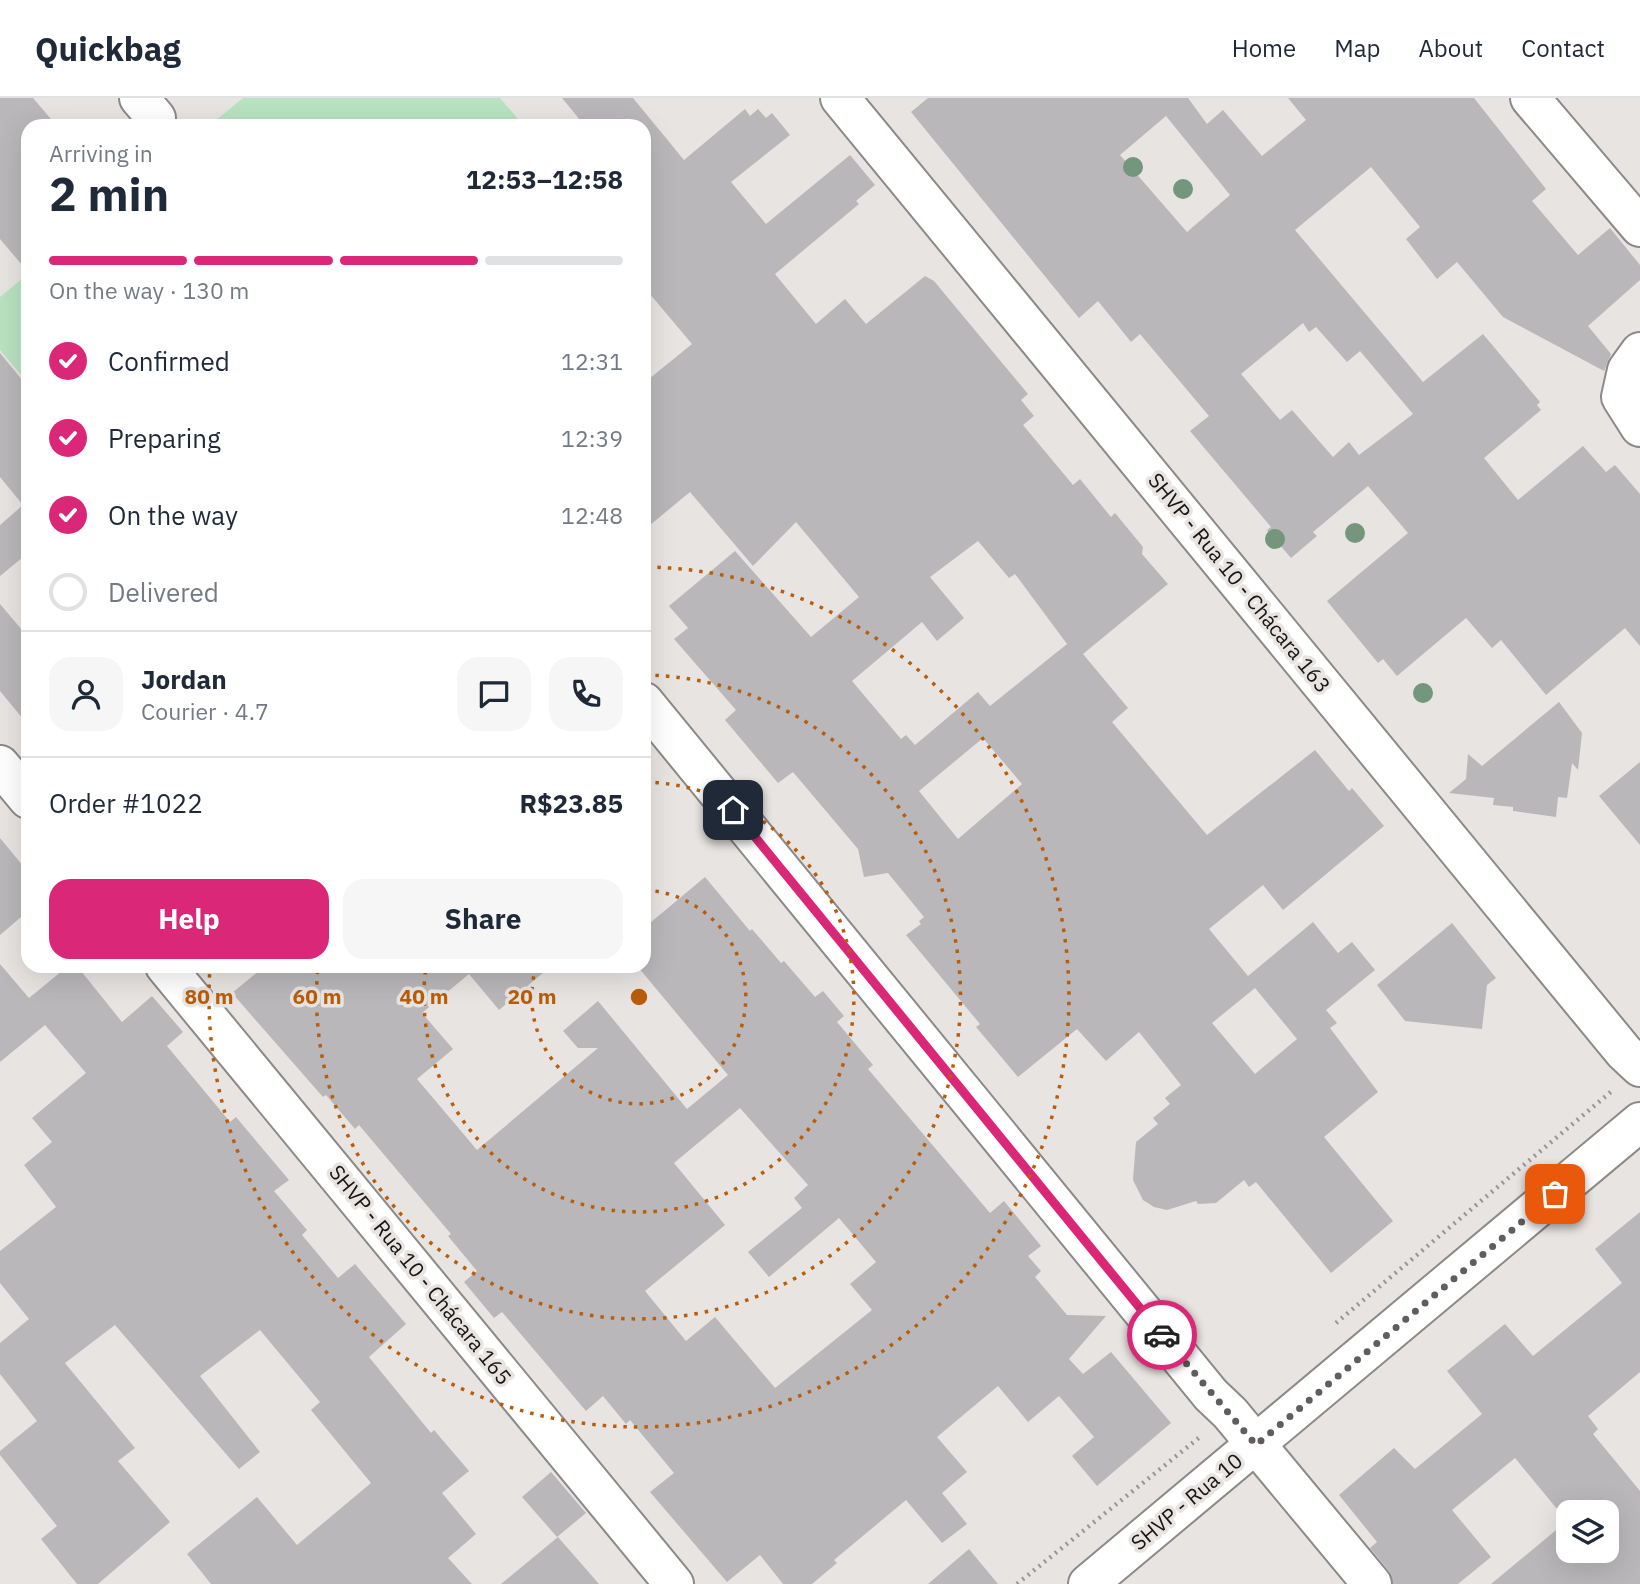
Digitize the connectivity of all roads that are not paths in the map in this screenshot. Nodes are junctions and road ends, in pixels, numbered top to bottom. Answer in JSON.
{"nodes":[{"id":1,"x":840,"y":98,"type":"edge"},
{"id":2,"x":1530,"y":98,"type":"edge"},
{"id":3,"x":1640,"y":227,"type":"edge"},
{"id":4,"x":1640,"y":352,"type":"edge"},
{"id":5,"x":1640,"y":428,"type":"edge"},
{"id":6,"x":651,"y":711,"type":"edge"},
{"id":7,"x":0,"y":765,"type":"edge"},
{"id":8,"x":21,"y":790,"type":"edge"},
{"id":9,"x":171,"y":973,"type":"edge"},
{"id":10,"x":1640,"y":1067,"type":"edge"},
{"id":11,"x":1640,"y":1122,"type":"edge"},
{"id":12,"x":1256,"y":1445,"type":"junction"},
{"id":13,"x":674,"y":1584,"type":"edge"},
{"id":14,"x":1088,"y":1584,"type":"edge"},
{"id":15,"x":1372,"y":1584,"type":"edge"}],
"edges":[{"from":1,"to":10,"type":"street","name":"SHVP - Rua 10 - Chácara 163"},
{"from":2,"to":3,"type":"street"},
{"from":4,"to":5,"type":"street"},
{"from":6,"to":12,"type":"street"},
{"from":7,"to":8,"type":"street"},
{"from":9,"to":13,"type":"street","name":"SHVP - Rua 10 - Chácara 165"},
{"from":11,"to":12,"type":"street","name":"SHVP - Rua 10"},
{"from":12,"to":14,"type":"street","name":"SHVP - Rua 10"},
{"from":12,"to":15,"type":"street"}]}
